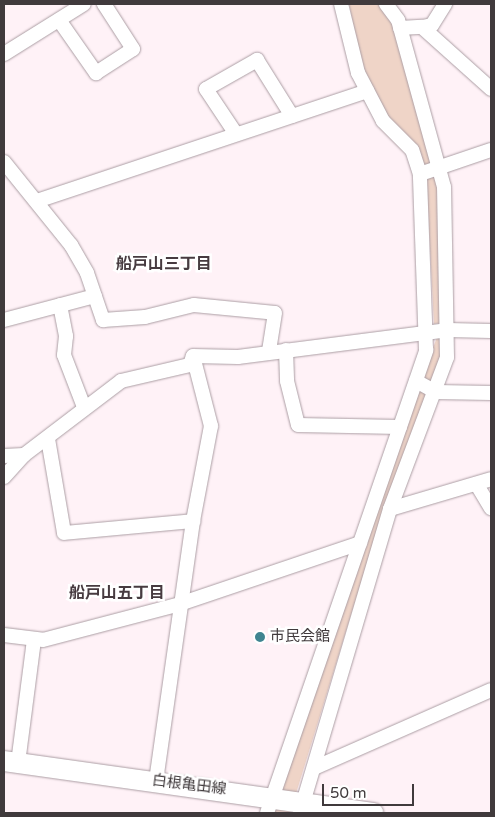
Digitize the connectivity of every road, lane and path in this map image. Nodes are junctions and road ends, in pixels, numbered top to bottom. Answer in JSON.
{"nodes":[{"id":1,"x":84,"y":4,"type":"edge"},
{"id":2,"x":104,"y":4,"type":"edge"},
{"id":3,"x":341,"y":4,"type":"edge"},
{"id":4,"x":386,"y":4,"type":"edge"},
{"id":5,"x":392,"y":4,"type":"edge"},
{"id":6,"x":445,"y":4,"type":"edge"},
{"id":7,"x":59,"y":20,"type":"junction"},
{"id":8,"x":399,"y":24,"type":"junction"},
{"id":9,"x":422,"y":28,"type":"junction"},
{"id":10,"x":4,"y":54,"type":"edge"},
{"id":11,"x":491,"y":89,"type":"edge"},
{"id":12,"x":367,"y":91,"type":"junction"},
{"id":13,"x":292,"y":116,"type":"junction"},
{"id":14,"x":236,"y":134,"type":"junction"},
{"id":15,"x":491,"y":150,"type":"edge"},
{"id":16,"x":4,"y":162,"type":"edge"},
{"id":17,"x":439,"y":168,"type":"junction"},
{"id":18,"x":420,"y":174,"type":"junction"},
{"id":19,"x":37,"y":201,"type":"junction"},
{"id":20,"x":96,"y":296,"type":"junction"},
{"id":21,"x":60,"y":305,"type":"junction"},
{"id":22,"x":4,"y":320,"type":"edge"},
{"id":23,"x":448,"y":330,"type":"junction"},
{"id":24,"x":491,"y":331,"type":"edge"},
{"id":25,"x":428,"y":332,"type":"junction"},
{"id":26,"x":286,"y":350,"type":"junction"},
{"id":27,"x":269,"y":352,"type":"junction"},
{"id":28,"x":194,"y":356,"type":"junction"},
{"id":29,"x":416,"y":381,"type":"junction"},
{"id":30,"x":436,"y":392,"type":"junction"},
{"id":31,"x":491,"y":393,"type":"edge"},
{"id":32,"x":84,"y":407,"type":"junction"},
{"id":33,"x":400,"y":427,"type":"junction"},
{"id":34,"x":48,"y":439,"type":"junction"},
{"id":35,"x":24,"y":455,"type":"junction"},
{"id":36,"x":4,"y":456,"type":"edge"},
{"id":37,"x":4,"y":477,"type":"edge"},
{"id":38,"x":491,"y":479,"type":"edge"},
{"id":39,"x":477,"y":485,"type":"junction"},
{"id":40,"x":491,"y":508,"type":"edge"},
{"id":41,"x":390,"y":509,"type":"junction"},
{"id":42,"x":193,"y":521,"type":"junction"},
{"id":43,"x":360,"y":543,"type":"junction"},
{"id":44,"x":180,"y":604,"type":"junction"},
{"id":45,"x":4,"y":636,"type":"edge"},
{"id":46,"x":34,"y":639,"type":"junction"},
{"id":47,"x":491,"y":690,"type":"edge"},
{"id":48,"x":11,"y":762,"type":"edge"},
{"id":49,"x":314,"y":768,"type":"junction"},
{"id":50,"x":156,"y":781,"type":"junction"},
{"id":51,"x":269,"y":805,"type":"edge"},
{"id":52,"x":302,"y":808,"type":"edge"},
{"id":53,"x":374,"y":813,"type":"edge"}],
"edges":[{"from":1,"to":7,"type":"street"},
{"from":2,"to":7,"type":"street"},
{"from":3,"to":12,"type":"street"},
{"from":4,"to":8,"type":"street"},
{"from":5,"to":8,"type":"street"},
{"from":6,"to":9,"type":"street"},
{"from":7,"to":10,"type":"street"},
{"from":8,"to":9,"type":"street"},
{"from":8,"to":17,"type":"street"},
{"from":9,"to":11,"type":"street"},
{"from":12,"to":13,"type":"street"},
{"from":12,"to":18,"type":"street"},
{"from":13,"to":14,"type":"street"},
{"from":13,"to":14,"type":"street"},
{"from":14,"to":19,"type":"street"},
{"from":15,"to":17,"type":"street"},
{"from":16,"to":19,"type":"street"},
{"from":17,"to":18,"type":"street"},
{"from":17,"to":23,"type":"street"},
{"from":18,"to":25,"type":"street"},
{"from":19,"to":20,"type":"street"},
{"from":20,"to":21,"type":"street"},
{"from":20,"to":27,"type":"street"},
{"from":21,"to":22,"type":"street"},
{"from":21,"to":32,"type":"street"},
{"from":23,"to":24,"type":"street"},
{"from":23,"to":25,"type":"street"},
{"from":23,"to":30,"type":"street"},
{"from":25,"to":26,"type":"street"},
{"from":25,"to":29,"type":"street"},
{"from":26,"to":27,"type":"street"},
{"from":26,"to":33,"type":"street"},
{"from":27,"to":28,"type":"street"},
{"from":28,"to":32,"type":"street"},
{"from":28,"to":42,"type":"street"},
{"from":29,"to":30,"type":"street"},
{"from":29,"to":33,"type":"street"},
{"from":30,"to":31,"type":"street"},
{"from":30,"to":41,"type":"street"},
{"from":32,"to":34,"type":"street"},
{"from":33,"to":43,"type":"street"},
{"from":34,"to":35,"type":"street"},
{"from":34,"to":42,"type":"street"},
{"from":35,"to":36,"type":"street"},
{"from":35,"to":37,"type":"street"},
{"from":38,"to":39,"type":"street"},
{"from":39,"to":40,"type":"street"},
{"from":39,"to":41,"type":"street"},
{"from":41,"to":49,"type":"street"},
{"from":42,"to":44,"type":"street"},
{"from":43,"to":44,"type":"street"},
{"from":43,"to":51,"type":"street"},
{"from":44,"to":46,"type":"street"},
{"from":44,"to":50,"type":"street"},
{"from":45,"to":46,"type":"street"},
{"from":46,"to":48,"type":"street"},
{"from":47,"to":49,"type":"street"},
{"from":48,"to":50,"type":"main road","name":"白根亀田線"},
{"from":49,"to":52,"type":"street"},
{"from":50,"to":51,"type":"main road","name":"白根亀田線"},
{"from":51,"to":52,"type":"main road","name":"白根亀田線"},
{"from":52,"to":53,"type":"main road","name":"白根亀田線"}]}
